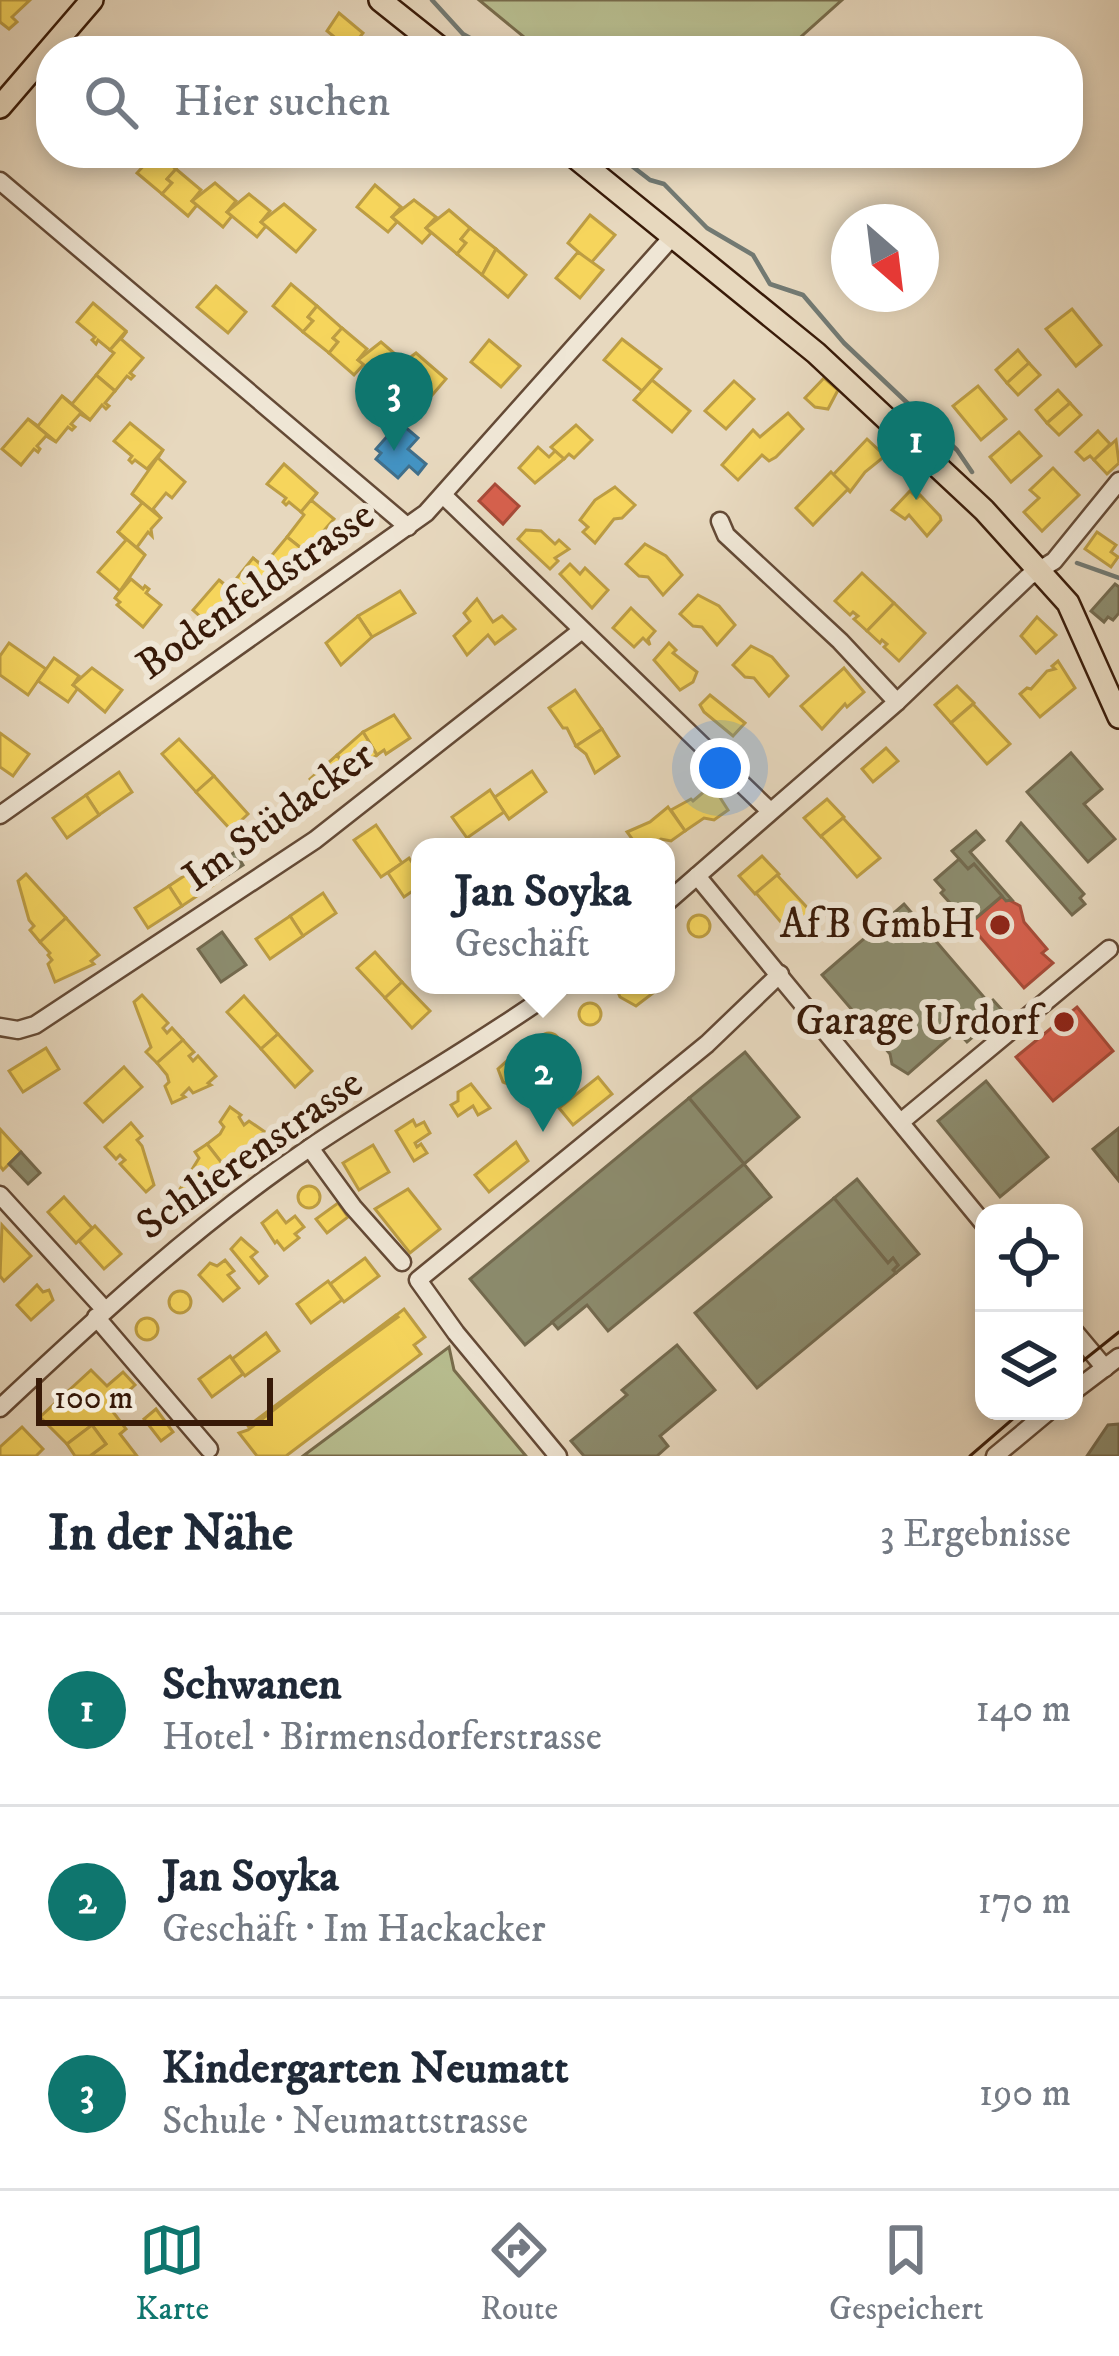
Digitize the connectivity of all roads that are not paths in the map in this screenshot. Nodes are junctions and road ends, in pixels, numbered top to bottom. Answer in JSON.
{"nodes":[{"id":1,"x":92,"y":0,"type":"edge"},
{"id":2,"x":380,"y":0,"type":"edge"},
{"id":3,"x":61,"y":36,"type":"edge"},
{"id":4,"x":425,"y":36,"type":"edge"},
{"id":5,"x":36,"y":65,"type":"edge"},
{"id":6,"x":0,"y":107,"type":"edge"},
{"id":7,"x":589,"y":168,"type":"edge"},
{"id":8,"x":0,"y":182,"type":"edge"},
{"id":9,"x":673,"y":236,"type":"junction"},
{"id":10,"x":1119,"y":482,"type":"edge"},
{"id":11,"x":442,"y":496,"type":"junction"},
{"id":12,"x":720,"y":521,"type":"dead end"},
{"id":13,"x":408,"y":527,"type":"junction"},
{"id":14,"x":1041,"y":569,"type":"junction"},
{"id":15,"x":582,"y":630,"type":"junction"},
{"id":16,"x":897,"y":702,"type":"junction"},
{"id":17,"x":1119,"y":717,"type":"edge"},
{"id":18,"x":770,"y":811,"type":"junction"},
{"id":19,"x":0,"y":815,"type":"edge"},
{"id":20,"x":697,"y":876,"type":"junction"},
{"id":21,"x":675,"y":895,"type":"edge"},
{"id":22,"x":1109,"y":949,"type":"dead end"},
{"id":23,"x":780,"y":974,"type":"junction"},
{"id":24,"x":549,"y":994,"type":"edge"},
{"id":25,"x":0,"y":1027,"type":"edge"},
{"id":26,"x":902,"y":1121,"type":"junction"},
{"id":27,"x":310,"y":1148,"type":"junction"},
{"id":28,"x":0,"y":1195,"type":"edge"},
{"id":29,"x":975,"y":1213,"type":"edge"},
{"id":30,"x":402,"y":1262,"type":"dead end"},
{"id":31,"x":100,"y":1314,"type":"junction"},
{"id":32,"x":1083,"y":1338,"type":"edge"},
{"id":33,"x":1112,"y":1362,"type":"edge"},
{"id":34,"x":1083,"y":1384,"type":"edge"},
{"id":35,"x":0,"y":1408,"type":"edge"},
{"id":36,"x":1038,"y":1420,"type":"edge"},
{"id":37,"x":209,"y":1449,"type":"dead end"},
{"id":38,"x":558,"y":1456,"type":"edge"},
{"id":39,"x":994,"y":1456,"type":"edge"}],
"edges":[{"from":1,"to":3,"type":"main road"},
{"from":2,"to":4,"type":"main road"},
{"from":5,"to":6,"type":"main road"},
{"from":7,"to":9,"type":"main road"},
{"from":8,"to":13,"type":"street"},
{"from":9,"to":11,"type":"street","name":"Bodenfeldstrasse"},
{"from":9,"to":14,"type":"main road"},
{"from":10,"to":14,"type":"street"},
{"from":11,"to":13,"type":"street","name":"Bodenfeldstrasse"},
{"from":11,"to":15,"type":"street"},
{"from":12,"to":16,"type":"street"},
{"from":13,"to":19,"type":"street","name":"Bodenfeldstrasse"},
{"from":14,"to":16,"type":"street"},
{"from":14,"to":17,"type":"main road"},
{"from":15,"to":18,"type":"street"},
{"from":15,"to":25,"type":"street","name":"Im Stüdacker"},
{"from":16,"to":18,"type":"street"},
{"from":18,"to":20,"type":"street"},
{"from":20,"to":21,"type":"street"},
{"from":20,"to":23,"type":"street"},
{"from":22,"to":26,"type":"street"},
{"from":23,"to":26,"type":"street"},
{"from":23,"to":38,"type":"street"},
{"from":24,"to":27,"type":"street","name":"Schlierenstrasse"},
{"from":26,"to":29,"type":"street"},
{"from":27,"to":30,"type":"street"},
{"from":27,"to":31,"type":"street","name":"Schlierenstrasse"},
{"from":28,"to":31,"type":"street"},
{"from":31,"to":35,"type":"street","name":"Schlierenstrasse"},
{"from":31,"to":37,"type":"street"},
{"from":32,"to":33,"type":"street"},
{"from":33,"to":34,"type":"street"},
{"from":36,"to":39,"type":"street"}]}
